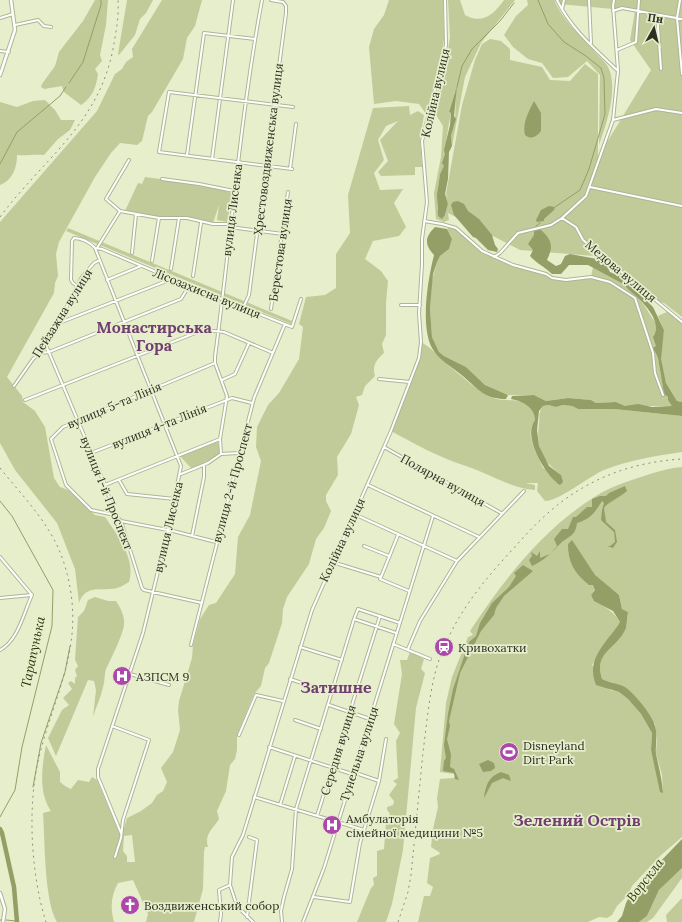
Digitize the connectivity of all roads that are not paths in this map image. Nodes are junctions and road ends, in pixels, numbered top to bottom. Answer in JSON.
{"nodes":[{"id":1,"x":11,"y":0,"type":"edge"},
{"id":2,"x":233,"y":0,"type":"edge"},
{"id":3,"x":262,"y":0,"type":"edge"},
{"id":4,"x":271,"y":0,"type":"edge"},
{"id":5,"x":445,"y":0,"type":"edge"},
{"id":6,"x":557,"y":0,"type":"edge"},
{"id":7,"x":564,"y":0,"type":"edge"},
{"id":8,"x":589,"y":0,"type":"edge"},
{"id":9,"x":614,"y":0,"type":"edge"},
{"id":10,"x":639,"y":0,"type":"edge"},
{"id":11,"x":680,"y":0,"type":"edge"},
{"id":12,"x":562,"y":9,"type":"junction"},
{"id":13,"x":613,"y":11,"type":"junction"},
{"id":14,"x":637,"y":11,"type":"junction"},
{"id":15,"x":13,"y":14,"type":"junction"},
{"id":16,"x":657,"y":14,"type":"junction"},
{"id":17,"x":0,"y":18,"type":"edge"},
{"id":18,"x":677,"y":18,"type":"junction"},
{"id":19,"x":682,"y":19,"type":"edge"},
{"id":20,"x":15,"y":25,"type":"junction"},
{"id":21,"x":51,"y":27,"type":"dead end"},
{"id":22,"x":229,"y":36,"type":"junction"},
{"id":23,"x":255,"y":39,"type":"junction"},
{"id":24,"x":591,"y":44,"type":"junction"},
{"id":25,"x":0,"y":50,"type":"edge"},
{"id":26,"x":616,"y":50,"type":"junction"},
{"id":27,"x":9,"y":52,"type":"junction"},
{"id":28,"x":661,"y":69,"type":"dead end"},
{"id":29,"x":618,"y":71,"type":"junction"},
{"id":30,"x":682,"y":74,"type":"edge"},
{"id":31,"x":0,"y":75,"type":"edge"},
{"id":32,"x":195,"y":94,"type":"junction"},
{"id":33,"x":220,"y":98,"type":"junction"},
{"id":34,"x":246,"y":101,"type":"junction"},
{"id":35,"x":274,"y":105,"type":"junction"},
{"id":36,"x":293,"y":107,"type":"dead end"},
{"id":37,"x":682,"y":113,"type":"edge"},
{"id":38,"x":613,"y":120,"type":"junction"},
{"id":39,"x":296,"y":124,"type":"dead end"},
{"id":40,"x":186,"y":155,"type":"junction"},
{"id":41,"x":212,"y":159,"type":"junction"},
{"id":42,"x":129,"y":160,"type":"dead end"},
{"id":43,"x":238,"y":162,"type":"junction"},
{"id":44,"x":265,"y":166,"type":"junction"},
{"id":45,"x":162,"y":179,"type":"dead end"},
{"id":46,"x":590,"y":187,"type":"junction"},
{"id":47,"x":234,"y":191,"type":"junction"},
{"id":48,"x":288,"y":192,"type":"dead end"},
{"id":49,"x":682,"y":206,"type":"edge"},
{"id":50,"x":119,"y":210,"type":"junction"},
{"id":51,"x":136,"y":214,"type":"junction"},
{"id":52,"x":159,"y":218,"type":"junction"},
{"id":53,"x":179,"y":218,"type":"junction"},
{"id":54,"x":562,"y":218,"type":"junction"},
{"id":55,"x":423,"y":221,"type":"junction"},
{"id":56,"x":201,"y":223,"type":"junction"},
{"id":57,"x":231,"y":224,"type":"junction"},
{"id":58,"x":230,"y":227,"type":"junction"},
{"id":59,"x":258,"y":230,"type":"junction"},
{"id":60,"x":283,"y":234,"type":"junction"},
{"id":61,"x":96,"y":248,"type":"junction"},
{"id":62,"x":132,"y":252,"type":"dead end"},
{"id":63,"x":494,"y":257,"type":"junction"},
{"id":64,"x":98,"y":261,"type":"junction"},
{"id":65,"x":152,"y":261,"type":"dead end"},
{"id":66,"x":142,"y":266,"type":"junction"},
{"id":67,"x":172,"y":269,"type":"dead end"},
{"id":68,"x":193,"y":276,"type":"dead end"},
{"id":69,"x":167,"y":277,"type":"junction"},
{"id":70,"x":107,"y":280,"type":"junction"},
{"id":71,"x":78,"y":286,"type":"junction"},
{"id":72,"x":189,"y":286,"type":"junction"},
{"id":73,"x":222,"y":299,"type":"junction"},
{"id":74,"x":301,"y":299,"type":"dead end"},
{"id":75,"x":115,"y":302,"type":"junction"},
{"id":76,"x":401,"y":305,"type":"dead end"},
{"id":77,"x":420,"y":305,"type":"junction"},
{"id":78,"x":244,"y":308,"type":"junction"},
{"id":79,"x":272,"y":309,"type":"dead end"},
{"id":80,"x":682,"y":322,"type":"edge"},
{"id":81,"x":124,"y":323,"type":"junction"},
{"id":82,"x":58,"y":324,"type":"junction"},
{"id":83,"x":285,"y":324,"type":"junction"},
{"id":84,"x":218,"y":331,"type":"junction"},
{"id":85,"x":45,"y":343,"type":"junction"},
{"id":86,"x":249,"y":343,"type":"junction"},
{"id":87,"x":49,"y":352,"type":"junction"},
{"id":88,"x":40,"y":353,"type":"junction"},
{"id":89,"x":274,"y":353,"type":"junction"},
{"id":90,"x":137,"y":356,"type":"junction"},
{"id":91,"x":215,"y":363,"type":"junction"},
{"id":92,"x":379,"y":379,"type":"dead end"},
{"id":93,"x":222,"y":380,"type":"junction"},
{"id":94,"x":410,"y":382,"type":"junction"},
{"id":95,"x":63,"y":385,"type":"junction"},
{"id":96,"x":14,"y":386,"type":"dead end"},
{"id":97,"x":151,"y":389,"type":"junction"},
{"id":98,"x":662,"y":395,"type":"dead end"},
{"id":99,"x":25,"y":400,"type":"dead end"},
{"id":100,"x":227,"y":400,"type":"junction"},
{"id":101,"x":252,"y":403,"type":"junction"},
{"id":102,"x":78,"y":421,"type":"junction"},
{"id":103,"x":164,"y":423,"type":"junction"},
{"id":104,"x":220,"y":439,"type":"junction"},
{"id":105,"x":384,"y":447,"type":"junction"},
{"id":106,"x":91,"y":453,"type":"junction"},
{"id":107,"x":239,"y":453,"type":"junction"},
{"id":108,"x":221,"y":454,"type":"junction"},
{"id":109,"x":178,"y":456,"type":"junction"},
{"id":110,"x":204,"y":465,"type":"junction"},
{"id":111,"x":181,"y":474,"type":"junction"},
{"id":112,"x":118,"y":480,"type":"junction"},
{"id":113,"x":368,"y":484,"type":"junction"},
{"id":114,"x":105,"y":485,"type":"junction"},
{"id":115,"x":524,"y":491,"type":"dead end"},
{"id":116,"x":175,"y":499,"type":"junction"},
{"id":117,"x":501,"y":513,"type":"junction"},
{"id":118,"x":354,"y":514,"type":"junction"},
{"id":119,"x":115,"y":515,"type":"junction"},
{"id":120,"x":433,"y":516,"type":"junction"},
{"id":121,"x":120,"y":521,"type":"junction"},
{"id":122,"x":168,"y":530,"type":"junction"},
{"id":123,"x":398,"y":535,"type":"junction"},
{"id":124,"x":192,"y":536,"type":"junction"},
{"id":125,"x":479,"y":537,"type":"junction"},
{"id":126,"x":216,"y":542,"type":"junction"},
{"id":127,"x":364,"y":546,"type":"dead end"},
{"id":128,"x":424,"y":547,"type":"junction"},
{"id":129,"x":389,"y":556,"type":"junction"},
{"id":130,"x":0,"y":557,"type":"edge"},
{"id":131,"x":457,"y":561,"type":"junction"},
{"id":132,"x":332,"y":562,"type":"junction"},
{"id":133,"x":381,"y":577,"type":"junction"},
{"id":134,"x":409,"y":591,"type":"junction"},
{"id":135,"x":153,"y":592,"type":"junction"},
{"id":136,"x":32,"y":595,"type":"junction"},
{"id":137,"x":0,"y":598,"type":"edge"},
{"id":138,"x":202,"y":603,"type":"junction"},
{"id":139,"x":380,"y":616,"type":"junction"},
{"id":140,"x":354,"y":619,"type":"junction"},
{"id":141,"x":400,"y":623,"type":"junction"},
{"id":142,"x":376,"y":626,"type":"junction"},
{"id":143,"x":396,"y":633,"type":"junction"},
{"id":144,"x":393,"y":644,"type":"junction"},
{"id":145,"x":191,"y":645,"type":"dead end"},
{"id":146,"x":300,"y":647,"type":"junction"},
{"id":147,"x":408,"y":649,"type":"junction"},
{"id":148,"x":0,"y":650,"type":"edge"},
{"id":149,"x":430,"y":659,"type":"dead end"},
{"id":150,"x":342,"y":660,"type":"junction"},
{"id":151,"x":130,"y":674,"type":"junction"},
{"id":152,"x":290,"y":679,"type":"junction"},
{"id":153,"x":169,"y":685,"type":"dead end"},
{"id":154,"x":332,"y":693,"type":"junction"},
{"id":155,"x":283,"y":701,"type":"junction"},
{"id":156,"x":329,"y":705,"type":"junction"},
{"id":157,"x":350,"y":712,"type":"junction"},
{"id":158,"x":370,"y":719,"type":"junction"},
{"id":159,"x":295,"y":720,"type":"dead end"},
{"id":160,"x":112,"y":726,"type":"junction"},
{"id":161,"x":321,"y":729,"type":"junction"},
{"id":162,"x":239,"y":735,"type":"dead end"},
{"id":163,"x":386,"y":739,"type":"dead end"},
{"id":164,"x":269,"y":747,"type":"junction"},
{"id":165,"x":295,"y":756,"type":"junction"},
{"id":166,"x":312,"y":762,"type":"junction"},
{"id":167,"x":333,"y":767,"type":"junction"},
{"id":168,"x":353,"y":773,"type":"junction"},
{"id":169,"x":379,"y":780,"type":"junction"},
{"id":170,"x":254,"y":797,"type":"junction"},
{"id":171,"x":280,"y":805,"type":"junction"},
{"id":172,"x":296,"y":809,"type":"junction"},
{"id":173,"x":317,"y":816,"type":"junction"},
{"id":174,"x":338,"y":822,"type":"junction"},
{"id":175,"x":364,"y":830,"type":"junction"},
{"id":176,"x":121,"y":833,"type":"junction"},
{"id":177,"x":249,"y":837,"type":"dead end"},
{"id":178,"x":115,"y":857,"type":"dead end"},
{"id":179,"x":230,"y":885,"type":"junction"},
{"id":180,"x":0,"y":893,"type":"edge"},
{"id":181,"x":314,"y":897,"type":"junction"},
{"id":182,"x":247,"y":917,"type":"junction"},
{"id":183,"x":3,"y":922,"type":"edge"},
{"id":184,"x":220,"y":922,"type":"edge"},
{"id":185,"x":253,"y":922,"type":"edge"},
{"id":186,"x":282,"y":922,"type":"edge"},
{"id":187,"x":302,"y":922,"type":"edge"}],
"edges":[{"from":1,"to":15,"type":"street"},
{"from":2,"to":22,"type":"street"},
{"from":3,"to":23,"type":"street","name":"вулиця Лисенка"},
{"from":4,"to":35,"type":"street","name":"Хрестовоздвиженська вулиця"},
{"from":5,"to":55,"type":"street","name":"Колійна вулиця"},
{"from":6,"to":12,"type":"street"},
{"from":7,"to":12,"type":"street"},
{"from":8,"to":24,"type":"street"},
{"from":9,"to":13,"type":"street"},
{"from":10,"to":14,"type":"street"},
{"from":11,"to":18,"type":"street"},
{"from":12,"to":24,"type":"street"},
{"from":13,"to":14,"type":"street"},
{"from":13,"to":26,"type":"street"},
{"from":14,"to":16,"type":"street"},
{"from":14,"to":26,"type":"street"},
{"from":15,"to":17,"type":"street"},
{"from":15,"to":20,"type":"street"},
{"from":16,"to":18,"type":"street"},
{"from":16,"to":28,"type":"street"},
{"from":18,"to":19,"type":"street"},
{"from":18,"to":30,"type":"street"},
{"from":20,"to":21,"type":"street"},
{"from":20,"to":27,"type":"street"},
{"from":22,"to":23,"type":"street"},
{"from":22,"to":32,"type":"street"},
{"from":22,"to":33,"type":"street"},
{"from":23,"to":34,"type":"street","name":"вулиця Лисенка"},
{"from":24,"to":29,"type":"street"},
{"from":25,"to":27,"type":"street"},
{"from":26,"to":29,"type":"street"},
{"from":27,"to":31,"type":"street"},
{"from":29,"to":38,"type":"street"},
{"from":32,"to":33,"type":"street"},
{"from":32,"to":40,"type":"street"},
{"from":32,"to":40,"type":"street"},
{"from":33,"to":34,"type":"street"},
{"from":33,"to":41,"type":"street"},
{"from":34,"to":35,"type":"street"},
{"from":34,"to":43,"type":"street","name":"вулиця Лисенка"},
{"from":35,"to":36,"type":"street"},
{"from":35,"to":44,"type":"street","name":"Хрестовоздвиженська вулиця"},
{"from":37,"to":38,"type":"street"},
{"from":38,"to":46,"type":"street"},
{"from":39,"to":44,"type":"street"},
{"from":40,"to":41,"type":"street"},
{"from":41,"to":43,"type":"street"},
{"from":42,"to":50,"type":"street"},
{"from":43,"to":44,"type":"street"},
{"from":43,"to":47,"type":"street","name":"вулиця Лисенка"},
{"from":44,"to":59,"type":"street","name":"Хрестовоздвиженська вулиця"},
{"from":45,"to":47,"type":"street"},
{"from":46,"to":49,"type":"street"},
{"from":46,"to":54,"type":"street"},
{"from":47,"to":57,"type":"street","name":"вулиця Лисенка"},
{"from":48,"to":60,"type":"street","name":"Берестова вулиця"},
{"from":50,"to":51,"type":"street"},
{"from":50,"to":61,"type":"street"},
{"from":51,"to":52,"type":"street"},
{"from":51,"to":62,"type":"street"},
{"from":52,"to":53,"type":"street"},
{"from":52,"to":65,"type":"street"},
{"from":53,"to":56,"type":"street"},
{"from":53,"to":67,"type":"street"},
{"from":54,"to":63,"type":"street"},
{"from":54,"to":80,"type":"street","name":"Медова вулиця"},
{"from":55,"to":63,"type":"street"},
{"from":55,"to":77,"type":"street","name":"Колійна вулиця"},
{"from":56,"to":57,"type":"street"},
{"from":56,"to":68,"type":"street"},
{"from":57,"to":58,"type":"street","name":"вулиця Лисенка"},
{"from":58,"to":59,"type":"street"},
{"from":58,"to":73,"type":"street","name":"вулиця Лисенка"},
{"from":59,"to":60,"type":"street"},
{"from":59,"to":78,"type":"street","name":"Хрестовоздвиженська вулиця"},
{"from":60,"to":79,"type":"street","name":"Берестова вулиця"},
{"from":61,"to":64,"type":"street"},
{"from":61,"to":66,"type":"street","name":"Лісозахисна вулиця"},
{"from":61,"to":71,"type":"street","name":"Лісозахисна вулиця"},
{"from":63,"to":98,"type":"street"},
{"from":64,"to":70,"type":"street"},
{"from":64,"to":71,"type":"street","name":"Пейзажна вулиця"},
{"from":66,"to":69,"type":"street","name":"Лісозахисна вулиця"},
{"from":66,"to":70,"type":"street"},
{"from":69,"to":72,"type":"street","name":"Лісозахисна вулиця"},
{"from":69,"to":75,"type":"street"},
{"from":70,"to":75,"type":"street"},
{"from":71,"to":82,"type":"street","name":"Пейзажна вулиця"},
{"from":72,"to":73,"type":"street","name":"Лісозахисна вулиця"},
{"from":72,"to":81,"type":"street"},
{"from":73,"to":78,"type":"street","name":"Лісозахисна вулиця"},
{"from":73,"to":84,"type":"street","name":"вулиця Лисенка"},
{"from":74,"to":83,"type":"street"},
{"from":75,"to":81,"type":"street"},
{"from":75,"to":82,"type":"street"},
{"from":76,"to":77,"type":"street"},
{"from":77,"to":94,"type":"street","name":"Колійна вулиця"},
{"from":78,"to":83,"type":"street","name":"Лісозахисна вулиця"},
{"from":81,"to":87,"type":"street"},
{"from":81,"to":90,"type":"street"},
{"from":82,"to":85,"type":"street","name":"Пейзажна вулиця"},
{"from":83,"to":89,"type":"street","name":"вулиця 2-й Проспект"},
{"from":84,"to":86,"type":"street"},
{"from":84,"to":90,"type":"street"},
{"from":84,"to":91,"type":"street","name":"вулиця Лисенка"},
{"from":85,"to":87,"type":"street","name":"вулиця 1-й Проспект"},
{"from":85,"to":88,"type":"street","name":"Пейзажна вулиця"},
{"from":86,"to":89,"type":"street"},
{"from":86,"to":93,"type":"street"},
{"from":87,"to":88,"type":"street"},
{"from":87,"to":95,"type":"street","name":"вулиця 1-й Проспект"},
{"from":88,"to":96,"type":"street","name":"Пейзажна вулиця"},
{"from":89,"to":101,"type":"street","name":"вулиця 2-й Проспект"},
{"from":90,"to":95,"type":"street"},
{"from":90,"to":97,"type":"street"},
{"from":91,"to":93,"type":"street","name":"вулиця Лисенка"},
{"from":91,"to":97,"type":"street","name":"вулиця 5-та Лінія"},
{"from":92,"to":94,"type":"street"},
{"from":93,"to":100,"type":"street","name":"вулиця Лисенка"},
{"from":94,"to":105,"type":"street","name":"Колійна вулиця"},
{"from":95,"to":99,"type":"street"},
{"from":95,"to":102,"type":"street","name":"вулиця 1-й Проспект"},
{"from":97,"to":102,"type":"street","name":"вулиця 5-та Лінія"},
{"from":97,"to":103,"type":"street"},
{"from":100,"to":101,"type":"street"},
{"from":100,"to":103,"type":"street","name":"вулиця 4-та Лінія"},
{"from":100,"to":104,"type":"street","name":"вулиця Лисенка"},
{"from":101,"to":107,"type":"street","name":"вулиця 2-й Проспект"},
{"from":102,"to":106,"type":"street","name":"вулиця 1-й Проспект"},
{"from":102,"to":119,"type":"street","name":"вулиця 5-та Лінія"},
{"from":103,"to":106,"type":"street","name":"вулиця 4-та Лінія"},
{"from":103,"to":109,"type":"street"},
{"from":104,"to":108,"type":"street","name":"вулиця Лисенка"},
{"from":104,"to":109,"type":"street"},
{"from":105,"to":113,"type":"street","name":"Колійна вулиця"},
{"from":105,"to":117,"type":"street","name":"Полярна вулиця"},
{"from":106,"to":114,"type":"street","name":"вулиця 1-й Проспект"},
{"from":107,"to":108,"type":"street"},
{"from":107,"to":126,"type":"street","name":"вулиця 2-й Проспект"},
{"from":108,"to":110,"type":"street","name":"вулиця Лисенка"},
{"from":109,"to":111,"type":"street"},
{"from":109,"to":112,"type":"street"},
{"from":110,"to":111,"type":"street","name":"вулиця Лисенка"},
{"from":110,"to":124,"type":"street"},
{"from":111,"to":116,"type":"street","name":"вулиця Лисенка"},
{"from":112,"to":114,"type":"street"},
{"from":112,"to":116,"type":"street"},
{"from":113,"to":118,"type":"street","name":"Колійна вулиця"},
{"from":113,"to":120,"type":"street"},
{"from":114,"to":119,"type":"street","name":"вулиця 1-й Проспект"},
{"from":115,"to":117,"type":"street"},
{"from":116,"to":122,"type":"street","name":"вулиця Лисенка"},
{"from":117,"to":125,"type":"street"},
{"from":118,"to":123,"type":"street"},
{"from":118,"to":132,"type":"street","name":"Колійна вулиця"},
{"from":119,"to":121,"type":"street","name":"вулиця 1-й Проспект"},
{"from":120,"to":125,"type":"street"},
{"from":120,"to":128,"type":"street","name":"Тунельна вулиця"},
{"from":121,"to":122,"type":"street"},
{"from":121,"to":135,"type":"street","name":"вулиця 1-й Проспект"},
{"from":122,"to":124,"type":"street"},
{"from":122,"to":135,"type":"street","name":"вулиця Лисенка"},
{"from":123,"to":128,"type":"street"},
{"from":123,"to":129,"type":"street"},
{"from":124,"to":126,"type":"street"},
{"from":125,"to":131,"type":"street"},
{"from":126,"to":138,"type":"street","name":"вулиця 2-й Проспект"},
{"from":127,"to":129,"type":"street"},
{"from":128,"to":131,"type":"street"},
{"from":128,"to":134,"type":"street","name":"Тунельна вулиця"},
{"from":129,"to":133,"type":"street"},
{"from":130,"to":136,"type":"street"},
{"from":131,"to":147,"type":"street"},
{"from":132,"to":133,"type":"street"},
{"from":132,"to":146,"type":"street","name":"Колійна вулиця"},
{"from":133,"to":134,"type":"street"},
{"from":134,"to":141,"type":"street","name":"Тунельна вулиця"},
{"from":135,"to":138,"type":"street"},
{"from":135,"to":151,"type":"street","name":"вулиця Лисенка"},
{"from":136,"to":137,"type":"street"},
{"from":136,"to":148,"type":"street"},
{"from":138,"to":145,"type":"street","name":"вулиця 2-й Проспект"},
{"from":139,"to":140,"type":"street"},
{"from":139,"to":141,"type":"street"},
{"from":139,"to":142,"type":"street","name":"Середня вулиця"},
{"from":140,"to":142,"type":"street"},
{"from":140,"to":150,"type":"street"},
{"from":141,"to":143,"type":"street","name":"Тунельна вулиця"},
{"from":142,"to":143,"type":"street"},
{"from":142,"to":157,"type":"street","name":"Середня вулиця"},
{"from":143,"to":144,"type":"street","name":"Тунельна вулиця"},
{"from":144,"to":147,"type":"street"},
{"from":144,"to":158,"type":"street","name":"Тунельна вулиця"},
{"from":146,"to":150,"type":"street"},
{"from":146,"to":152,"type":"street","name":"Колійна вулиця"},
{"from":147,"to":149,"type":"street"},
{"from":150,"to":154,"type":"street"},
{"from":151,"to":153,"type":"street"},
{"from":151,"to":160,"type":"street","name":"вулиця Лисенка"},
{"from":152,"to":154,"type":"street"},
{"from":152,"to":155,"type":"street","name":"Колійна вулиця"},
{"from":154,"to":156,"type":"street"},
{"from":155,"to":162,"type":"street"},
{"from":155,"to":164,"type":"street","name":"Колійна вулиця"},
{"from":156,"to":157,"type":"street"},
{"from":156,"to":161,"type":"street"},
{"from":157,"to":158,"type":"street"},
{"from":157,"to":167,"type":"street","name":"Середня вулиця"},
{"from":158,"to":168,"type":"street","name":"Тунельна вулиця"},
{"from":159,"to":161,"type":"street"},
{"from":160,"to":176,"type":"street","name":"вулиця Лисенка"},
{"from":160,"to":176,"type":"street"},
{"from":161,"to":166,"type":"street"},
{"from":163,"to":169,"type":"street"},
{"from":164,"to":165,"type":"street"},
{"from":164,"to":170,"type":"street","name":"Колійна вулиця"},
{"from":165,"to":166,"type":"street"},
{"from":165,"to":171,"type":"street"},
{"from":166,"to":167,"type":"street"},
{"from":166,"to":172,"type":"street"},
{"from":167,"to":168,"type":"street"},
{"from":167,"to":173,"type":"street","name":"Середня вулиця"},
{"from":168,"to":169,"type":"street"},
{"from":168,"to":174,"type":"street","name":"Тунельна вулиця"},
{"from":169,"to":175,"type":"street"},
{"from":170,"to":171,"type":"street"},
{"from":170,"to":179,"type":"street","name":"Колійна вулиця"},
{"from":171,"to":172,"type":"street"},
{"from":172,"to":173,"type":"street"},
{"from":172,"to":186,"type":"street"},
{"from":173,"to":174,"type":"street"},
{"from":174,"to":175,"type":"street"},
{"from":174,"to":181,"type":"street","name":"Тунельна вулиця"},
{"from":175,"to":181,"type":"street"},
{"from":176,"to":178,"type":"street"},
{"from":177,"to":182,"type":"street"},
{"from":179,"to":182,"type":"street","name":"Колійна вулиця"},
{"from":179,"to":184,"type":"street"},
{"from":180,"to":183,"type":"street"},
{"from":181,"to":187,"type":"street","name":"Тунельна вулиця"},
{"from":182,"to":185,"type":"street","name":"Колійна вулиця"}]}
